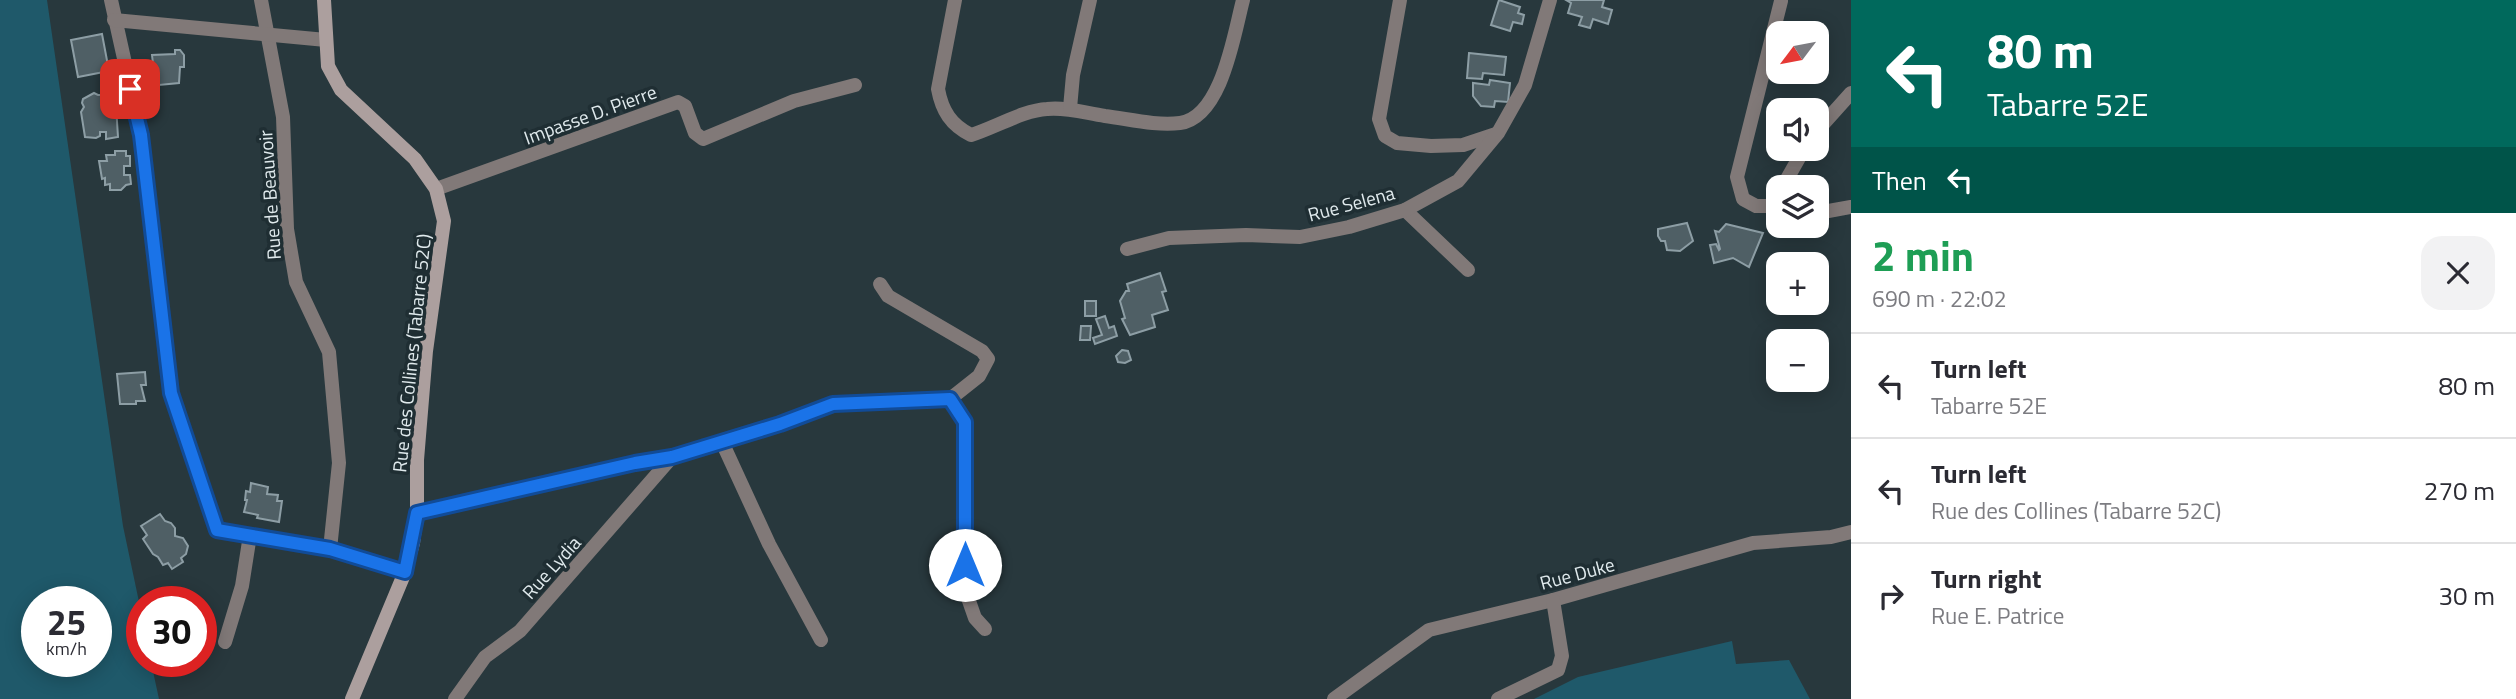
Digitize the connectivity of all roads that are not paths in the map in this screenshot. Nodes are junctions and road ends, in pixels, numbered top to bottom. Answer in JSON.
{"nodes":[{"id":1,"x":111,"y":0,"type":"edge"},
{"id":2,"x":261,"y":0,"type":"edge"},
{"id":3,"x":324,"y":0,"type":"edge"},
{"id":4,"x":955,"y":0,"type":"edge"},
{"id":5,"x":1090,"y":0,"type":"edge"},
{"id":6,"x":1243,"y":0,"type":"edge"},
{"id":7,"x":1400,"y":0,"type":"edge"},
{"id":8,"x":1550,"y":0,"type":"edge"},
{"id":9,"x":1780,"y":1,"type":"edge"},
{"id":10,"x":114,"y":20,"type":"junction"},
{"id":11,"x":268,"y":34,"type":"junction"},
{"id":12,"x":326,"y":40,"type":"junction"},
{"id":13,"x":855,"y":85,"type":"dead end"},
{"id":14,"x":1851,"y":93,"type":"edge"},
{"id":15,"x":1070,"y":108,"type":"junction"},
{"id":16,"x":1829,"y":118,"type":"edge"},
{"id":17,"x":1498,"y":133,"type":"junction"},
{"id":18,"x":436,"y":189,"type":"junction"},
{"id":19,"x":1766,"y":206,"type":"edge"},
{"id":20,"x":1851,"y":207,"type":"edge"},
{"id":21,"x":1405,"y":210,"type":"junction"},
{"id":22,"x":1829,"y":211,"type":"edge"},
{"id":23,"x":1126,"y":249,"type":"dead end"},
{"id":24,"x":1468,"y":270,"type":"dead end"},
{"id":25,"x":880,"y":284,"type":"dead end"},
{"id":26,"x":950,"y":399,"type":"junction"},
{"id":27,"x":722,"y":442,"type":"junction"},
{"id":28,"x":672,"y":457,"type":"junction"},
{"id":29,"x":417,"y":513,"type":"junction"},
{"id":30,"x":1851,"y":532,"type":"edge"},
{"id":31,"x":250,"y":535,"type":"junction"},
{"id":32,"x":330,"y":549,"type":"junction"},
{"id":33,"x":405,"y":572,"type":"junction"},
{"id":34,"x":1553,"y":600,"type":"junction"},
{"id":35,"x":985,"y":629,"type":"dead end"},
{"id":36,"x":821,"y":640,"type":"dead end"},
{"id":37,"x":225,"y":642,"type":"dead end"},
{"id":38,"x":352,"y":699,"type":"edge"},
{"id":39,"x":454,"y":699,"type":"edge"},
{"id":40,"x":1334,"y":699,"type":"edge"},
{"id":41,"x":1498,"y":699,"type":"edge"}],
"edges":[{"from":1,"to":10,"type":"street"},
{"from":2,"to":11,"type":"street","name":"Rue de Beauvoir"},
{"from":3,"to":12,"type":"street","name":"Rue des Collines (Tabarre 52C)"},
{"from":4,"to":15,"type":"street"},
{"from":5,"to":15,"type":"street"},
{"from":6,"to":15,"type":"street"},
{"from":7,"to":17,"type":"street"},
{"from":8,"to":17,"type":"street","name":"Rue Selena"},
{"from":9,"to":19,"type":"street"},
{"from":10,"to":11,"type":"street"},
{"from":10,"to":31,"type":"street"},
{"from":11,"to":12,"type":"street"},
{"from":11,"to":32,"type":"street","name":"Rue de Beauvoir"},
{"from":12,"to":18,"type":"street","name":"Rue des Collines (Tabarre 52C)"},
{"from":13,"to":18,"type":"street","name":"Impasse D. Pierre"},
{"from":14,"to":16,"type":"street"},
{"from":17,"to":21,"type":"street","name":"Rue Selena"},
{"from":18,"to":29,"type":"street","name":"Rue des Collines (Tabarre 52C)"},
{"from":20,"to":22,"type":"street"},
{"from":21,"to":23,"type":"street","name":"Rue Selena"},
{"from":21,"to":24,"type":"street"},
{"from":25,"to":26,"type":"street"},
{"from":26,"to":27,"type":"street"},
{"from":26,"to":35,"type":"street"},
{"from":27,"to":28,"type":"street"},
{"from":27,"to":36,"type":"street"},
{"from":28,"to":29,"type":"street"},
{"from":28,"to":39,"type":"street","name":"Rue Lydia"},
{"from":29,"to":33,"type":"street","name":"Rue des Collines (Tabarre 52C)"},
{"from":30,"to":34,"type":"street","name":"Rue Duke"},
{"from":31,"to":32,"type":"street"},
{"from":31,"to":37,"type":"street"},
{"from":32,"to":33,"type":"street"},
{"from":33,"to":38,"type":"street","name":"Rue des Collines (Tabarre 52C)"},
{"from":34,"to":40,"type":"street","name":"Rue Duke"},
{"from":34,"to":41,"type":"street"}]}
